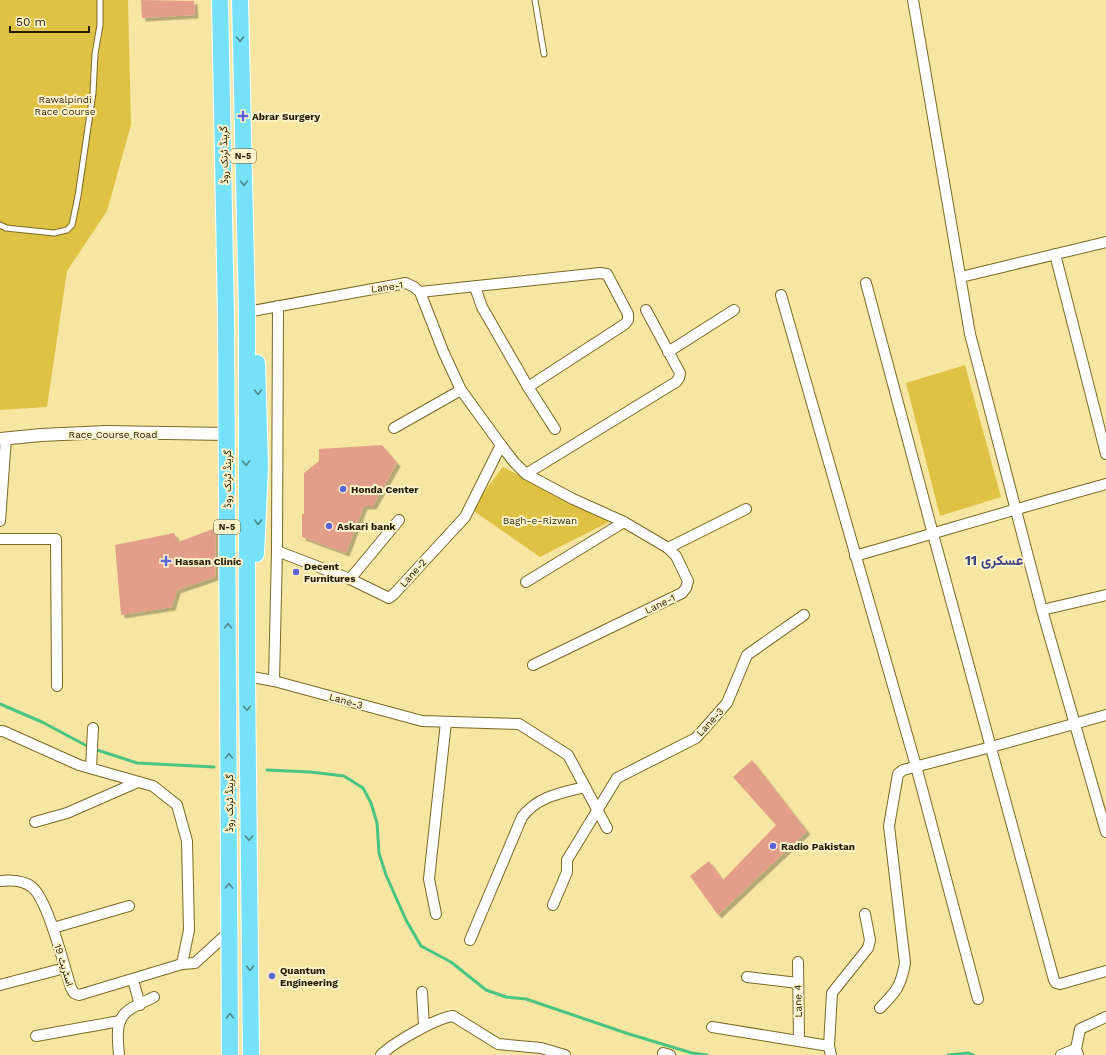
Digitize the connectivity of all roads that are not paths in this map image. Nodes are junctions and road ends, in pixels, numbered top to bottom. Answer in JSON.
{"nodes":[{"id":1,"x":100,"y":0,"type":"edge"},
{"id":2,"x":220,"y":0,"type":"edge"},
{"id":3,"x":240,"y":0,"type":"edge"},
{"id":4,"x":535,"y":0,"type":"edge"},
{"id":5,"x":913,"y":0,"type":"edge"},
{"id":6,"x":544,"y":54,"type":"dead end"},
{"id":7,"x":0,"y":226,"type":"edge"},
{"id":8,"x":1106,"y":242,"type":"edge"},
{"id":9,"x":1055,"y":254,"type":"junction"},
{"id":10,"x":961,"y":277,"type":"junction"},
{"id":11,"x":866,"y":283,"type":"dead end"},
{"id":12,"x":475,"y":287,"type":"junction"},
{"id":13,"x":420,"y":292,"type":"junction"},
{"id":14,"x":781,"y":295,"type":"dead end"},
{"id":15,"x":278,"y":306,"type":"junction"},
{"id":16,"x":646,"y":310,"type":"dead end"},
{"id":17,"x":734,"y":310,"type":"dead end"},
{"id":18,"x":247,"y":312,"type":"junction"},
{"id":19,"x":668,"y":352,"type":"junction"},
{"id":20,"x":528,"y":387,"type":"junction"},
{"id":21,"x":462,"y":390,"type":"junction"},
{"id":22,"x":394,"y":428,"type":"dead end"},
{"id":23,"x":555,"y":429,"type":"dead end"},
{"id":24,"x":246,"y":433,"type":"junction"},
{"id":25,"x":227,"y":434,"type":"junction"},
{"id":26,"x":3,"y":439,"type":"edge"},
{"id":27,"x":501,"y":445,"type":"junction"},
{"id":28,"x":1106,"y":454,"type":"edge"},
{"id":29,"x":526,"y":474,"type":"junction"},
{"id":30,"x":1106,"y":484,"type":"edge"},
{"id":31,"x":1016,"y":508,"type":"junction"},
{"id":32,"x":746,"y":509,"type":"dead end"},
{"id":33,"x":399,"y":520,"type":"dead end"},
{"id":34,"x":0,"y":521,"type":"edge"},
{"id":35,"x":624,"y":522,"type":"junction"},
{"id":36,"x":933,"y":534,"type":"junction"},
{"id":37,"x":0,"y":540,"type":"edge"},
{"id":38,"x":668,"y":548,"type":"junction"},
{"id":39,"x":277,"y":550,"type":"junction"},
{"id":40,"x":855,"y":556,"type":"junction"},
{"id":41,"x":350,"y":579,"type":"junction"},
{"id":42,"x":526,"y":582,"type":"dead end"},
{"id":43,"x":1106,"y":595,"type":"edge"},
{"id":44,"x":1042,"y":610,"type":"junction"},
{"id":45,"x":804,"y":615,"type":"dead end"},
{"id":46,"x":247,"y":627,"type":"junction"},
{"id":47,"x":533,"y":665,"type":"dead end"},
{"id":48,"x":247,"y":676,"type":"junction"},
{"id":49,"x":274,"y":680,"type":"junction"},
{"id":50,"x":57,"y":686,"type":"dead end"},
{"id":51,"x":1106,"y":715,"type":"edge"},
{"id":52,"x":446,"y":722,"type":"junction"},
{"id":53,"x":1075,"y":724,"type":"junction"},
{"id":54,"x":93,"y":728,"type":"dead end"},
{"id":55,"x":0,"y":731,"type":"edge"},
{"id":56,"x":991,"y":747,"type":"junction"},
{"id":57,"x":916,"y":766,"type":"junction"},
{"id":58,"x":91,"y":768,"type":"junction"},
{"id":59,"x":138,"y":782,"type":"junction"},
{"id":60,"x":585,"y":787,"type":"junction"},
{"id":61,"x":597,"y":810,"type":"junction"},
{"id":62,"x":35,"y":822,"type":"dead end"},
{"id":63,"x":607,"y":828,"type":"dead end"},
{"id":64,"x":1106,"y":829,"type":"edge"},
{"id":65,"x":0,"y":881,"type":"edge"},
{"id":66,"x":552,"y":905,"type":"dead end"},
{"id":67,"x":129,"y":906,"type":"dead end"},
{"id":68,"x":436,"y":914,"type":"dead end"},
{"id":69,"x":865,"y":914,"type":"dead end"},
{"id":70,"x":53,"y":928,"type":"junction"},
{"id":71,"x":229,"y":932,"type":"junction"},
{"id":72,"x":470,"y":940,"type":"dead end"},
{"id":73,"x":798,"y":962,"type":"dead end"},
{"id":74,"x":182,"y":964,"type":"junction"},
{"id":75,"x":65,"y":968,"type":"junction"},
{"id":76,"x":1106,"y":971,"type":"edge"},
{"id":77,"x":747,"y":977,"type":"dead end"},
{"id":78,"x":134,"y":980,"type":"junction"},
{"id":79,"x":798,"y":983,"type":"junction"},
{"id":80,"x":0,"y":985,"type":"edge"},
{"id":81,"x":422,"y":992,"type":"dead end"},
{"id":82,"x":154,"y":997,"type":"dead end"},
{"id":83,"x":978,"y":999,"type":"dead end"},
{"id":84,"x":140,"y":1005,"type":"junction"},
{"id":85,"x":880,"y":1008,"type":"dead end"},
{"id":86,"x":1106,"y":1017,"type":"edge"},
{"id":87,"x":120,"y":1021,"type":"junction"},
{"id":88,"x":424,"y":1026,"type":"junction"},
{"id":89,"x":712,"y":1027,"type":"dead end"},
{"id":90,"x":36,"y":1036,"type":"dead end"},
{"id":91,"x":799,"y":1040,"type":"junction"},
{"id":92,"x":830,"y":1050,"type":"edge"},
{"id":93,"x":1077,"y":1052,"type":"edge"},
{"id":94,"x":558,"y":1054,"type":"edge"},
{"id":95,"x":119,"y":1055,"type":"edge"},
{"id":96,"x":230,"y":1055,"type":"edge"},
{"id":97,"x":251,"y":1055,"type":"edge"},
{"id":98,"x":381,"y":1055,"type":"edge"},
{"id":99,"x":1061,"y":1055,"type":"edge"}],
"edges":[{"from":1,"to":7,"type":"lane"},
{"from":2,"to":25,"type":"highway","name":"گرینڈ ٹرنک روڈ","number":"N-5"},
{"from":3,"to":18,"type":"highway","name":"گرینڈ ٹرنک روڈ","number":"N-5","one_way":true},
{"from":4,"to":6,"type":"lane"},
{"from":5,"to":10,"type":"street"},
{"from":8,"to":9,"type":"street"},
{"from":9,"to":10,"type":"street"},
{"from":9,"to":28,"type":"street"},
{"from":10,"to":31,"type":"street"},
{"from":11,"to":36,"type":"street"},
{"from":12,"to":13,"type":"street"},
{"from":12,"to":20,"type":"street"},
{"from":12,"to":20,"type":"street"},
{"from":13,"to":15,"type":"street","name":"Lane-1"},
{"from":13,"to":21,"type":"street","name":"Lane-1"},
{"from":14,"to":40,"type":"street"},
{"from":15,"to":18,"type":"street","name":"Lane-1"},
{"from":15,"to":39,"type":"street"},
{"from":16,"to":19,"type":"street"},
{"from":17,"to":19,"type":"street"},
{"from":18,"to":24,"type":"highway","name":"گرینڈ ٹرنک روڈ","number":"N-5"},
{"from":18,"to":46,"type":"highway","name":"گرینڈ ٹرنک روڈ","number":"N-5","one_way":true},
{"from":19,"to":29,"type":"street"},
{"from":20,"to":23,"type":"street"},
{"from":21,"to":22,"type":"street"},
{"from":21,"to":27,"type":"street","name":"Lane-1"},
{"from":24,"to":25,"type":"highway"},
{"from":24,"to":46,"type":"highway","name":"گرینڈ ٹرنک روڈ","number":"N-5","one_way":true},
{"from":25,"to":26,"type":"street","name":"Race Course Road"},
{"from":71,"to":25,"type":"highway","name":"گرینڈ ٹرنک روڈ","number":"N-5","one_way":true},
{"from":26,"to":34,"type":"street"},
{"from":27,"to":29,"type":"street","name":"Lane-1"},
{"from":27,"to":41,"type":"street","name":"Lane-2"},
{"from":29,"to":35,"type":"street","name":"Lane-1"},
{"from":30,"to":31,"type":"street"},
{"from":31,"to":36,"type":"street"},
{"from":31,"to":44,"type":"street"},
{"from":32,"to":38,"type":"street"},
{"from":33,"to":41,"type":"street"},
{"from":35,"to":38,"type":"street","name":"Lane-1"},
{"from":35,"to":42,"type":"street"},
{"from":36,"to":40,"type":"street"},
{"from":36,"to":56,"type":"street"},
{"from":37,"to":50,"type":"street"},
{"from":38,"to":47,"type":"street","name":"Lane-1"},
{"from":39,"to":41,"type":"street","name":"Lane-2"},
{"from":39,"to":49,"type":"street"},
{"from":40,"to":57,"type":"street"},
{"from":43,"to":44,"type":"street"},
{"from":44,"to":53,"type":"street"},
{"from":45,"to":61,"type":"street","name":"Lane-3"},
{"from":46,"to":48,"type":"highway","name":"گرینڈ ٹرنک روڈ","number":"N-5"},
{"from":48,"to":49,"type":"street","name":"Lane-3"},
{"from":48,"to":97,"type":"highway","name":"گرینڈ ٹرنک روڈ","number":"N-5","one_way":true},
{"from":49,"to":52,"type":"street","name":"Lane-3"},
{"from":51,"to":53,"type":"street"},
{"from":52,"to":60,"type":"street","name":"Lane-3"},
{"from":52,"to":68,"type":"street"},
{"from":53,"to":56,"type":"street"},
{"from":53,"to":64,"type":"street"},
{"from":54,"to":58,"type":"street"},
{"from":55,"to":58,"type":"street"},
{"from":56,"to":57,"type":"street"},
{"from":56,"to":76,"type":"street"},
{"from":57,"to":83,"type":"street"},
{"from":57,"to":85,"type":"street"},
{"from":58,"to":59,"type":"street"},
{"from":59,"to":62,"type":"street"},
{"from":59,"to":74,"type":"street"},
{"from":60,"to":61,"type":"street","name":"Lane-3"},
{"from":60,"to":72,"type":"street"},
{"from":61,"to":63,"type":"street","name":"Lane-3"},
{"from":61,"to":66,"type":"street"},
{"from":65,"to":70,"type":"street","name":"اسٹریٹ 19"},
{"from":67,"to":70,"type":"street"},
{"from":69,"to":92,"type":"street"},
{"from":70,"to":75,"type":"street","name":"اسٹریٹ 19"},
{"from":71,"to":74,"type":"street","name":"اسٹریٹ 19"},
{"from":96,"to":71,"type":"highway","name":"گرینڈ ٹرنک روڈ","number":"N-5","one_way":true},
{"from":73,"to":79,"type":"street","name":"Lane 4"},
{"from":74,"to":78,"type":"street","name":"اسٹریٹ 19"},
{"from":75,"to":78,"type":"street","name":"اسٹریٹ 19"},
{"from":75,"to":80,"type":"street"},
{"from":77,"to":79,"type":"street"},
{"from":78,"to":84,"type":"street"},
{"from":79,"to":91,"type":"street","name":"Lane 4"},
{"from":81,"to":88,"type":"street"},
{"from":82,"to":84,"type":"street"},
{"from":84,"to":87,"type":"street"},
{"from":86,"to":93,"type":"street"},
{"from":87,"to":90,"type":"street"},
{"from":87,"to":95,"type":"street"},
{"from":88,"to":94,"type":"street"},
{"from":88,"to":98,"type":"street"},
{"from":89,"to":91,"type":"street"},
{"from":91,"to":92,"type":"street"},
{"from":93,"to":99,"type":"street"}]}
